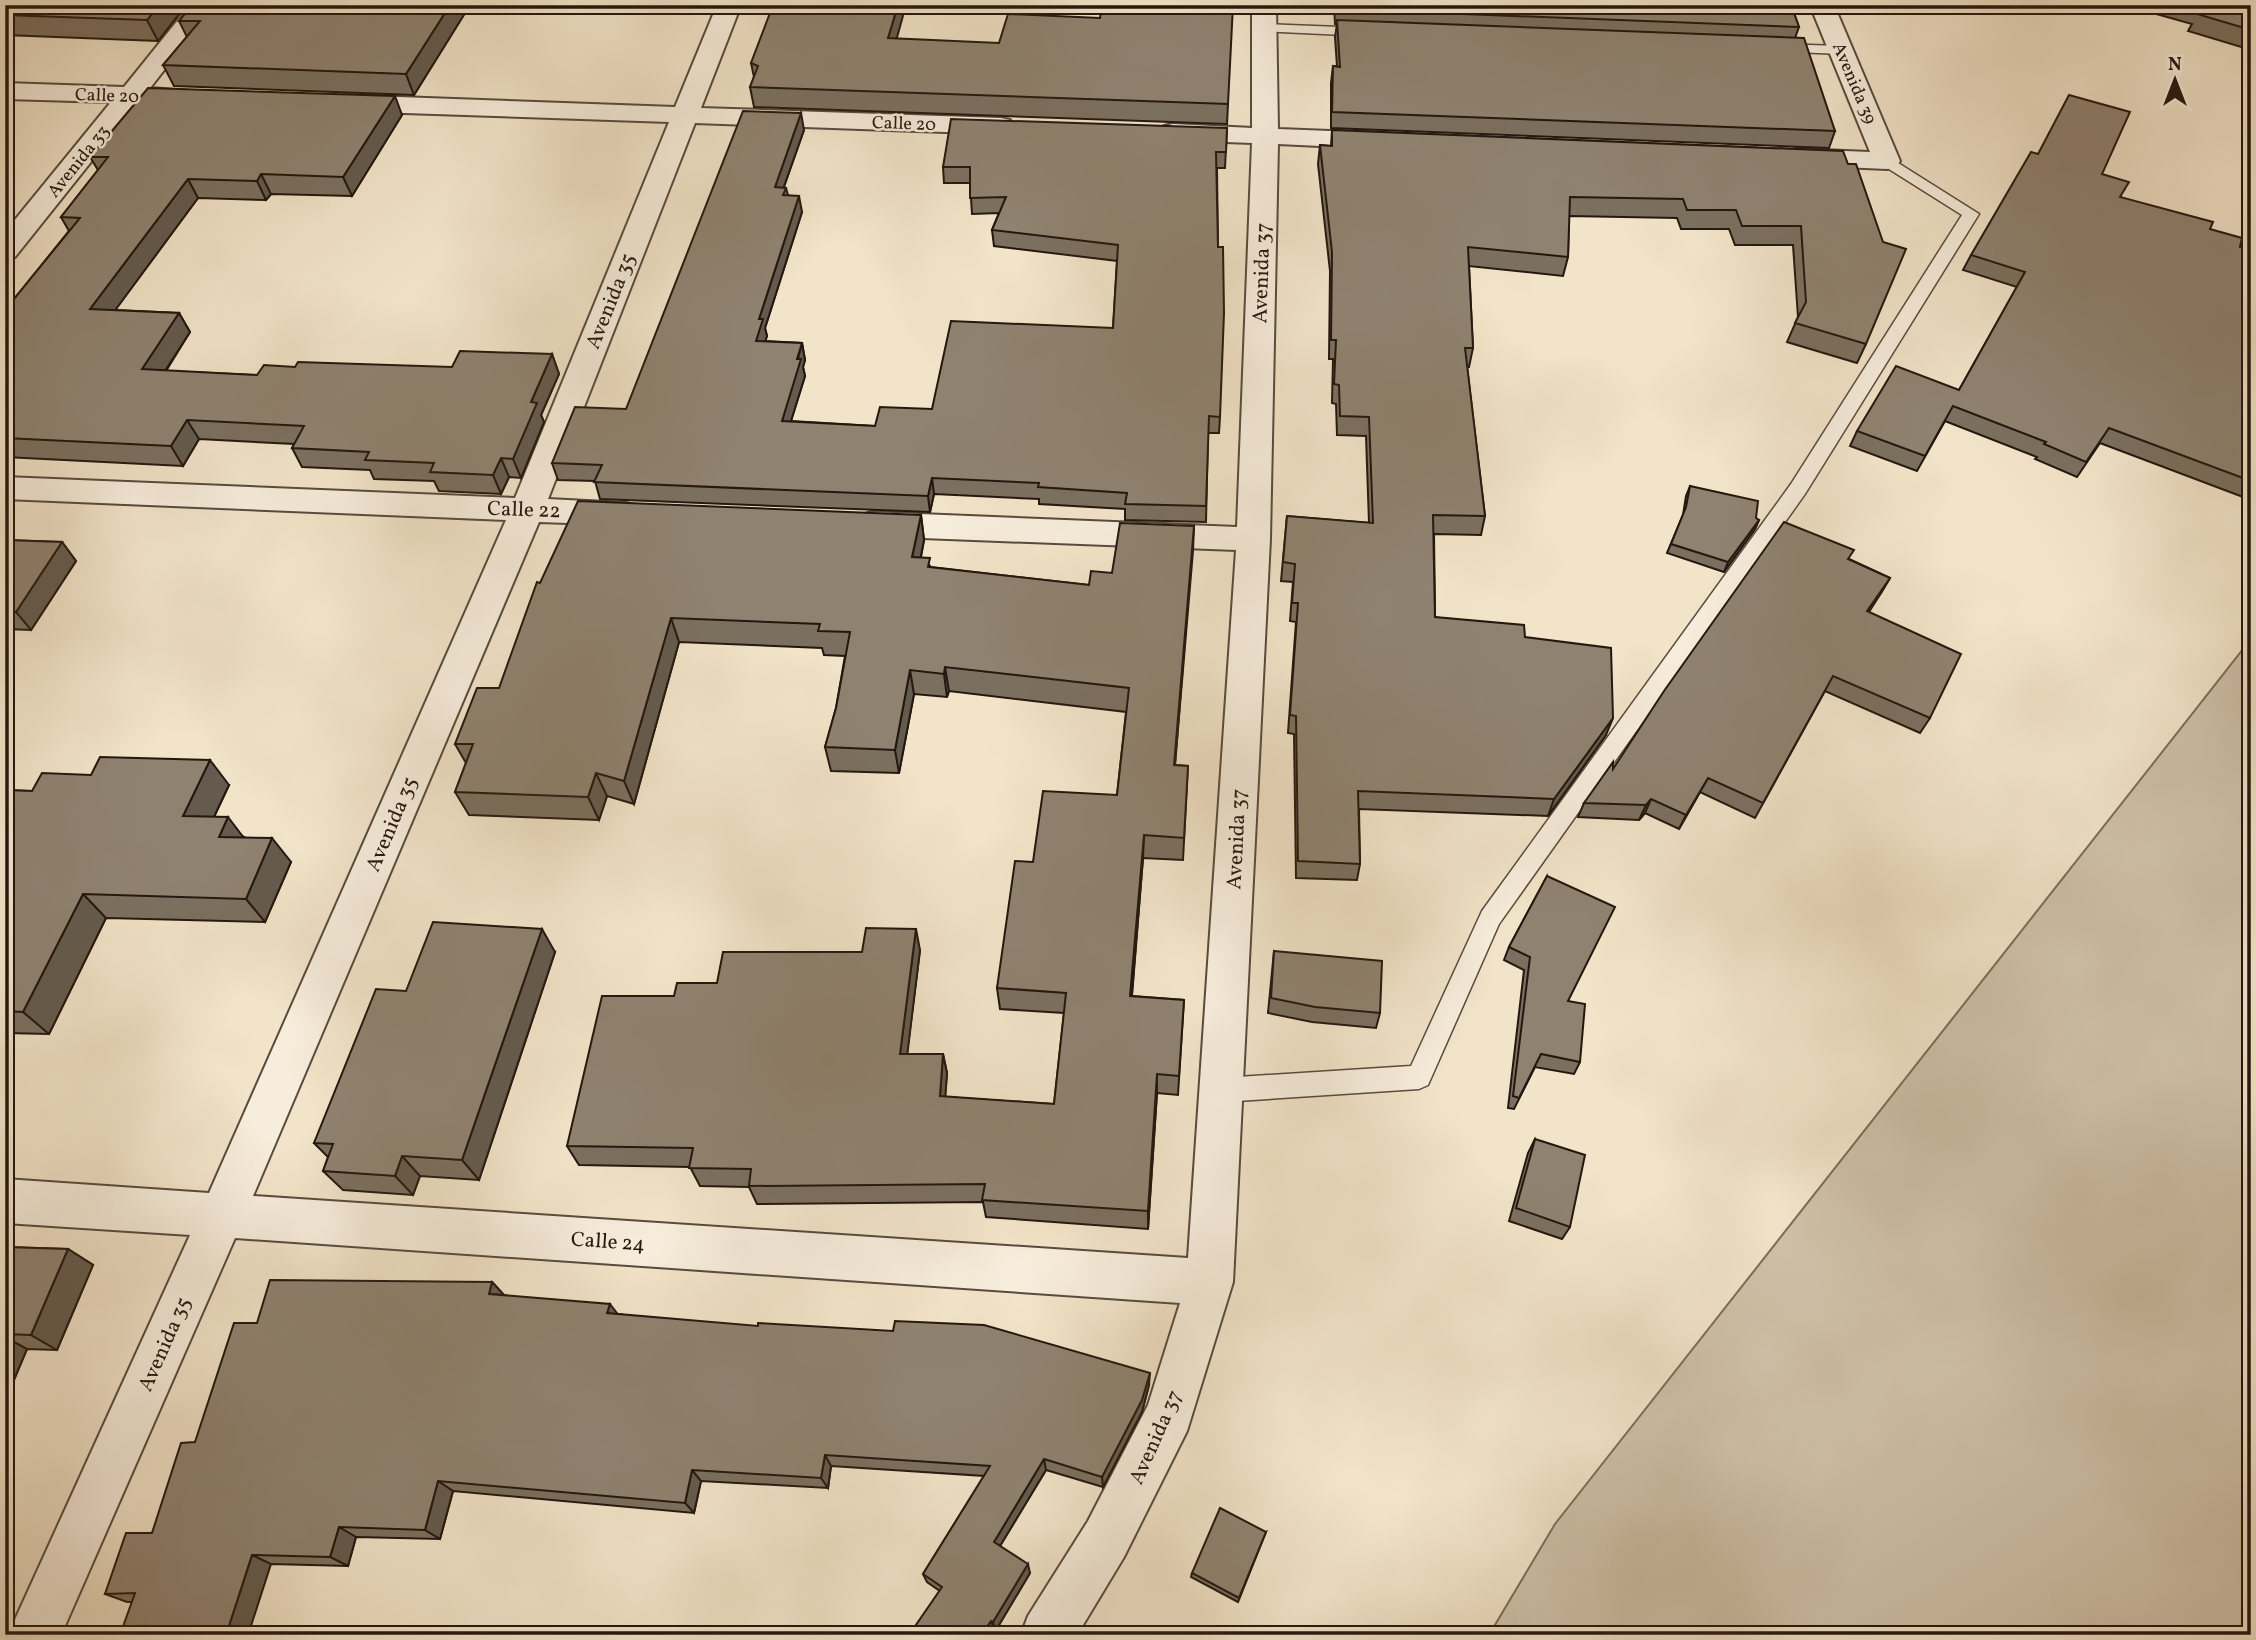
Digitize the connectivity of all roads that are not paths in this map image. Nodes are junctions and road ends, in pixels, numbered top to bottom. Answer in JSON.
{"nodes":[{"id":1,"x":203,"y":5,"type":"edge"},
{"id":2,"x":729,"y":5,"type":"edge"},
{"id":3,"x":1822,"y":5,"type":"edge"},
{"id":4,"x":1264,"y":17,"type":"edge"},
{"id":5,"x":1374,"y":33,"type":"edge"},
{"id":6,"x":1759,"y":47,"type":"edge"},
{"id":7,"x":1841,"y":50,"type":"junction"},
{"id":8,"x":5,"y":91,"type":"edge"},
{"id":9,"x":130,"y":95,"type":"junction"},
{"id":10,"x":214,"y":98,"type":"edge"},
{"id":11,"x":324,"y":102,"type":"edge"},
{"id":12,"x":685,"y":115,"type":"junction"},
{"id":13,"x":1030,"y":127,"type":"edge"},
{"id":14,"x":1154,"y":132,"type":"edge"},
{"id":15,"x":1265,"y":136,"type":"junction"},
{"id":16,"x":1403,"y":141,"type":"edge"},
{"id":17,"x":1776,"y":157,"type":"edge"},
{"id":18,"x":1887,"y":161,"type":"junction"},
{"id":19,"x":5,"y":251,"type":"edge"},
{"id":20,"x":5,"y":488,"type":"edge"},
{"id":21,"x":527,"y":510,"type":"junction"},
{"id":22,"x":653,"y":515,"type":"edge"},
{"id":23,"x":834,"y":522,"type":"edge"},
{"id":24,"x":1254,"y":539,"type":"junction"},
{"id":25,"x":1222,"y":1090,"type":"junction"},
{"id":26,"x":5,"y":1201,"type":"edge"},
{"id":27,"x":222,"y":1215,"type":"junction"},
{"id":28,"x":1210,"y":1282,"type":"junction"},
{"id":29,"x":34,"y":1635,"type":"edge"},
{"id":30,"x":1047,"y":1635,"type":"edge"}],
"edges":[{"from":1,"to":9,"type":"street","name":"Avenida 33"},
{"from":2,"to":12,"type":"street","name":"Avenida 35"},
{"from":3,"to":7,"type":"street","name":"Avenida 39"},
{"from":4,"to":5,"type":"lane"},
{"from":4,"to":15,"type":"street","name":"Avenida 37"},
{"from":6,"to":7,"type":"lane"},
{"from":7,"to":18,"type":"street","name":"Avenida 39"},
{"from":8,"to":9,"type":"street","name":"Calle 20"},
{"from":9,"to":10,"type":"street","name":"Calle 20"},
{"from":9,"to":19,"type":"street","name":"Avenida 33"},
{"from":11,"to":12,"type":"street","name":"Calle 20"},
{"from":12,"to":13,"type":"street","name":"Calle 20"},
{"from":12,"to":21,"type":"street","name":"Avenida 35"},
{"from":14,"to":15,"type":"street"},
{"from":15,"to":16,"type":"street"},
{"from":15,"to":24,"type":"street","name":"Avenida 37"},
{"from":17,"to":18,"type":"street"},
{"from":18,"to":25,"type":"lane"},
{"from":20,"to":21,"type":"street","name":"Calle 22"},
{"from":21,"to":22,"type":"street","name":"Calle 22"},
{"from":21,"to":27,"type":"street","name":"Avenida 35"},
{"from":23,"to":24,"type":"street"},
{"from":24,"to":25,"type":"street","name":"Avenida 37"},
{"from":25,"to":28,"type":"street","name":"Avenida 37"},
{"from":26,"to":27,"type":"street","name":"Calle 24"},
{"from":27,"to":28,"type":"street","name":"Calle 24"},
{"from":27,"to":29,"type":"street","name":"Avenida 35"},
{"from":28,"to":30,"type":"street","name":"Avenida 37"}]}
